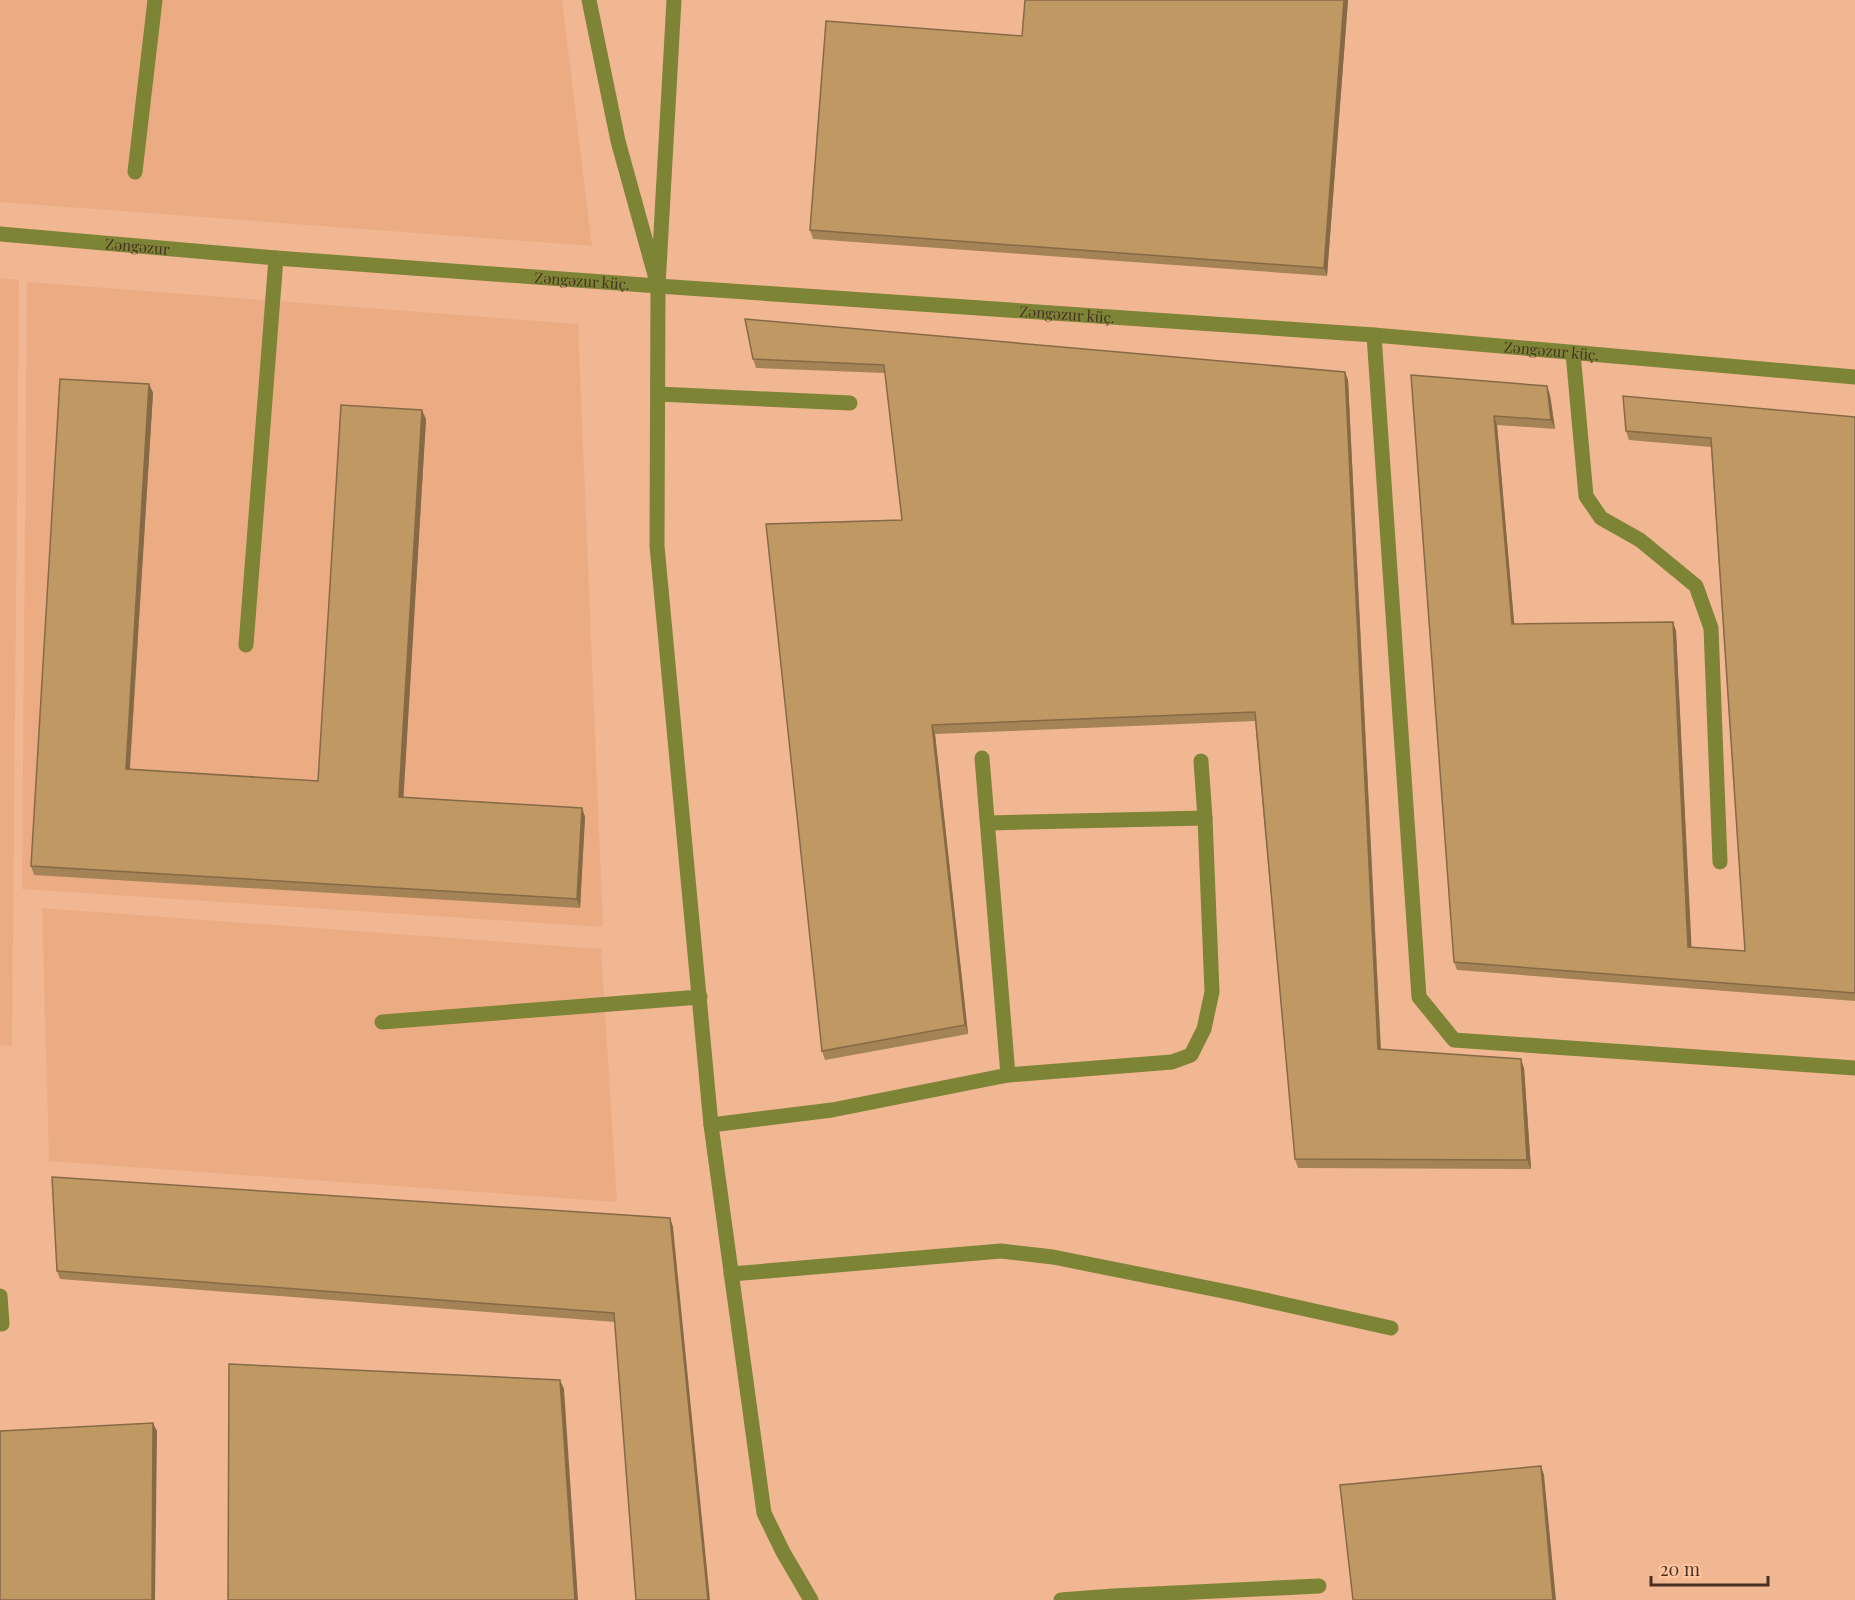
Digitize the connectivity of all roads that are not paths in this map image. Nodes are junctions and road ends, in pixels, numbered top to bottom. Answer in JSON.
{"nodes":[{"id":1,"x":154,"y":0,"type":"edge"},
{"id":2,"x":589,"y":0,"type":"edge"},
{"id":3,"x":674,"y":0,"type":"edge"},
{"id":4,"x":135,"y":172,"type":"dead end"},
{"id":5,"x":0,"y":234,"type":"edge"},
{"id":6,"x":276,"y":258,"type":"junction"},
{"id":7,"x":658,"y":286,"type":"junction"},
{"id":8,"x":1374,"y":335,"type":"junction"},
{"id":9,"x":1573,"y":353,"type":"junction"},
{"id":10,"x":1855,"y":377,"type":"edge"},
{"id":11,"x":658,"y":394,"type":"junction"},
{"id":12,"x":850,"y":403,"type":"dead end"},
{"id":13,"x":246,"y":645,"type":"dead end"},
{"id":14,"x":982,"y":758,"type":"dead end"},
{"id":15,"x":1202,"y":761,"type":"dead end"},
{"id":16,"x":1205,"y":818,"type":"junction"},
{"id":17,"x":987,"y":824,"type":"junction"},
{"id":18,"x":1720,"y":862,"type":"dead end"},
{"id":19,"x":700,"y":997,"type":"junction"},
{"id":20,"x":381,"y":1022,"type":"dead end"},
{"id":21,"x":1855,"y":1068,"type":"edge"},
{"id":22,"x":1008,"y":1075,"type":"junction"},
{"id":23,"x":711,"y":1125,"type":"junction"},
{"id":24,"x":730,"y":1274,"type":"junction"},
{"id":25,"x":0,"y":1296,"type":"edge"},
{"id":26,"x":2,"y":1324,"type":"dead end"},
{"id":27,"x":1391,"y":1328,"type":"dead end"},
{"id":28,"x":1319,"y":1586,"type":"dead end"},
{"id":29,"x":811,"y":1600,"type":"edge"},
{"id":30,"x":1061,"y":1600,"type":"edge"}],
"edges":[{"from":1,"to":4,"type":"street"},
{"from":2,"to":7,"type":"street"},
{"from":3,"to":7,"type":"street"},
{"from":5,"to":6,"type":"street","name":"Zəngəzur"},
{"from":6,"to":7,"type":"street","name":"Zəngəzur küç."},
{"from":6,"to":13,"type":"street"},
{"from":7,"to":8,"type":"street","name":"Zəngəzur küç."},
{"from":7,"to":11,"type":"street"},
{"from":8,"to":9,"type":"street","name":"Zəngəzur küç."},
{"from":8,"to":21,"type":"street"},
{"from":9,"to":10,"type":"street","name":"Zəngəzur küç."},
{"from":9,"to":18,"type":"street"},
{"from":11,"to":12,"type":"street"},
{"from":11,"to":19,"type":"street"},
{"from":14,"to":17,"type":"street"},
{"from":15,"to":16,"type":"street"},
{"from":16,"to":17,"type":"street"},
{"from":16,"to":22,"type":"street"},
{"from":17,"to":22,"type":"street"},
{"from":19,"to":20,"type":"street"},
{"from":19,"to":23,"type":"street"},
{"from":22,"to":23,"type":"street"},
{"from":23,"to":24,"type":"street"},
{"from":24,"to":27,"type":"street"},
{"from":24,"to":29,"type":"street"},
{"from":25,"to":26,"type":"street"},
{"from":28,"to":30,"type":"street"}]}
